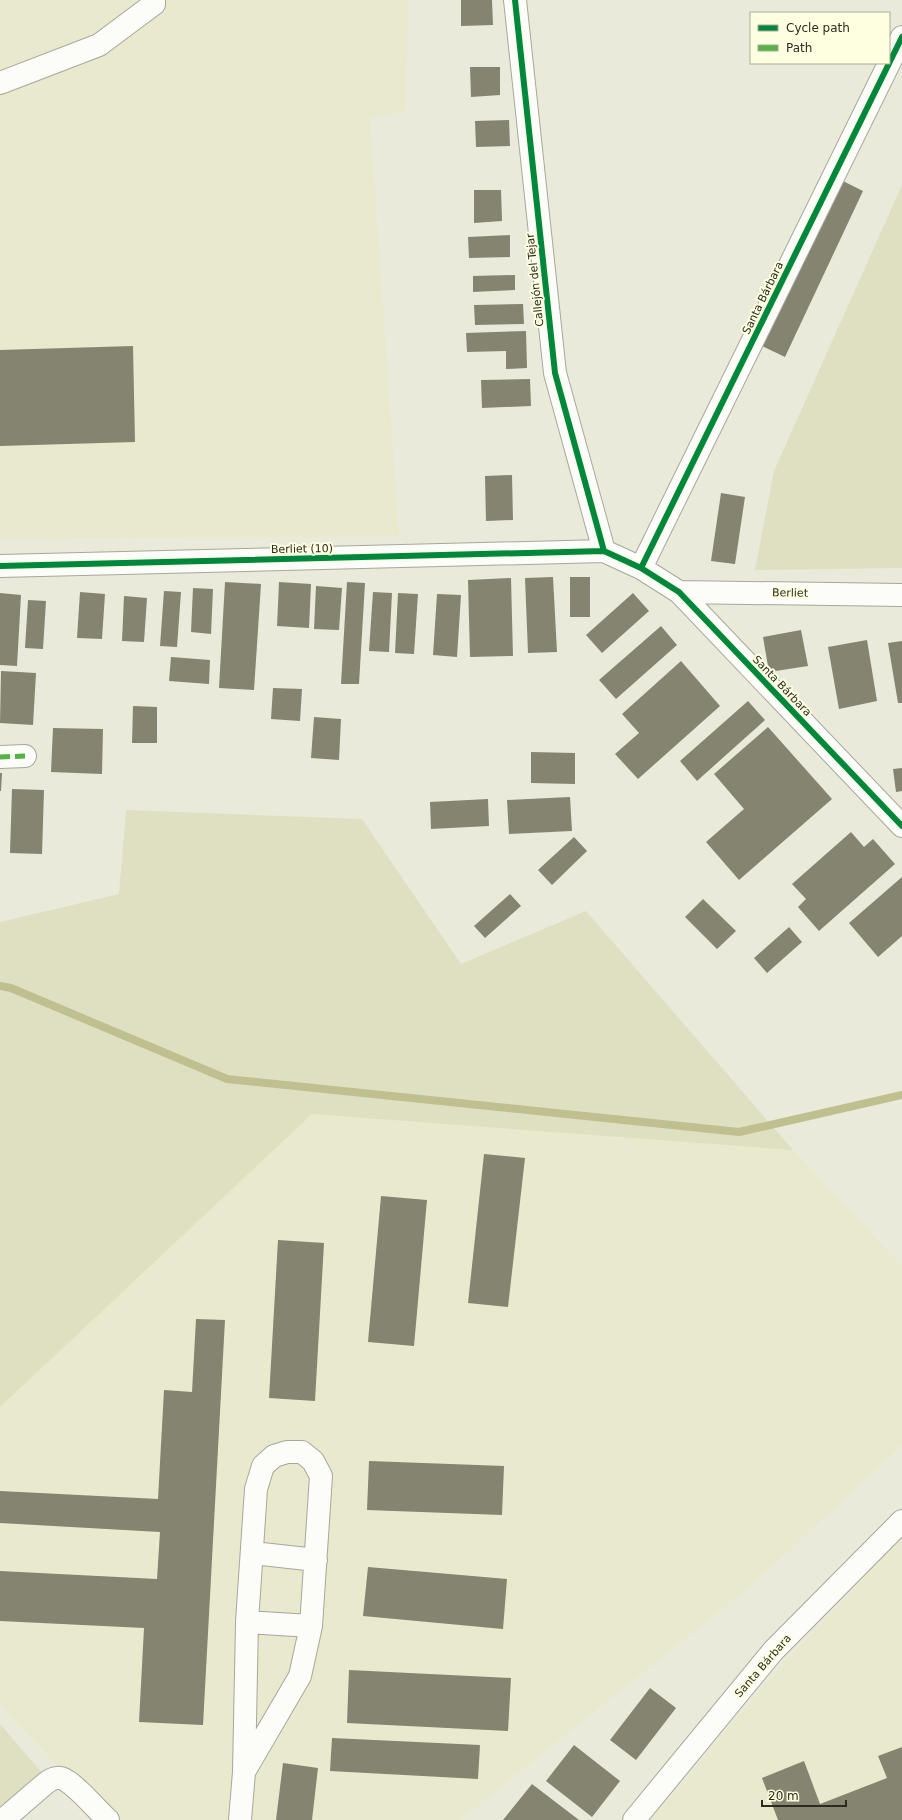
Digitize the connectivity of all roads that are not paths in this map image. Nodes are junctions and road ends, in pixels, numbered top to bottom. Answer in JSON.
{"nodes":[{"id":1,"x":154,"y":0,"type":"edge"},
{"id":2,"x":515,"y":0,"type":"edge"},
{"id":3,"x":902,"y":36,"type":"edge"},
{"id":4,"x":890,"y":60,"type":"edge"},
{"id":5,"x":888,"y":64,"type":"edge"},
{"id":6,"x":0,"y":83,"type":"edge"},
{"id":7,"x":604,"y":551,"type":"junction"},
{"id":8,"x":0,"y":566,"type":"edge"},
{"id":9,"x":641,"y":568,"type":"junction"},
{"id":10,"x":679,"y":592,"type":"junction"},
{"id":11,"x":902,"y":595,"type":"edge"},
{"id":12,"x":25,"y":756,"type":"dead end"},
{"id":13,"x":0,"y":757,"type":"edge"},
{"id":14,"x":902,"y":826,"type":"edge"},
{"id":15,"x":902,"y":1521,"type":"edge"},
{"id":16,"x":253,"y":1553,"type":"junction"},
{"id":17,"x":316,"y":1560,"type":"junction"},
{"id":18,"x":247,"y":1622,"type":"junction"},
{"id":19,"x":311,"y":1626,"type":"junction"},
{"id":20,"x":244,"y":1772,"type":"junction"},
{"id":21,"x":3,"y":1820,"type":"edge"},
{"id":22,"x":108,"y":1820,"type":"edge"},
{"id":23,"x":240,"y":1820,"type":"edge"},
{"id":24,"x":634,"y":1820,"type":"edge"}],
"edges":[{"from":1,"to":6,"type":"street"},
{"from":2,"to":7,"type":"street","name":"Callejón del Tejar"},
{"from":3,"to":4,"type":"street","name":"Santa Bárbara"},
{"from":5,"to":9,"type":"street","name":"Santa Bárbara"},
{"from":7,"to":8,"type":"street","name":"Berliet (10)"},
{"from":7,"to":9,"type":"street","name":"Santa Bárbara"},
{"from":9,"to":10,"type":"street","name":"Santa Bárbara"},
{"from":10,"to":11,"type":"street","name":"Berliet"},
{"from":10,"to":14,"type":"street","name":"Santa Bárbara"},
{"from":12,"to":13,"type":"street"},
{"from":15,"to":24,"type":"street","name":"Santa Bárbara"},
{"from":16,"to":17,"type":"street"},
{"from":16,"to":17,"type":"street"},
{"from":16,"to":18,"type":"street"},
{"from":17,"to":19,"type":"street"},
{"from":18,"to":19,"type":"street"},
{"from":18,"to":20,"type":"street"},
{"from":19,"to":20,"type":"street"},
{"from":20,"to":23,"type":"street"},
{"from":21,"to":22,"type":"street"}]}
